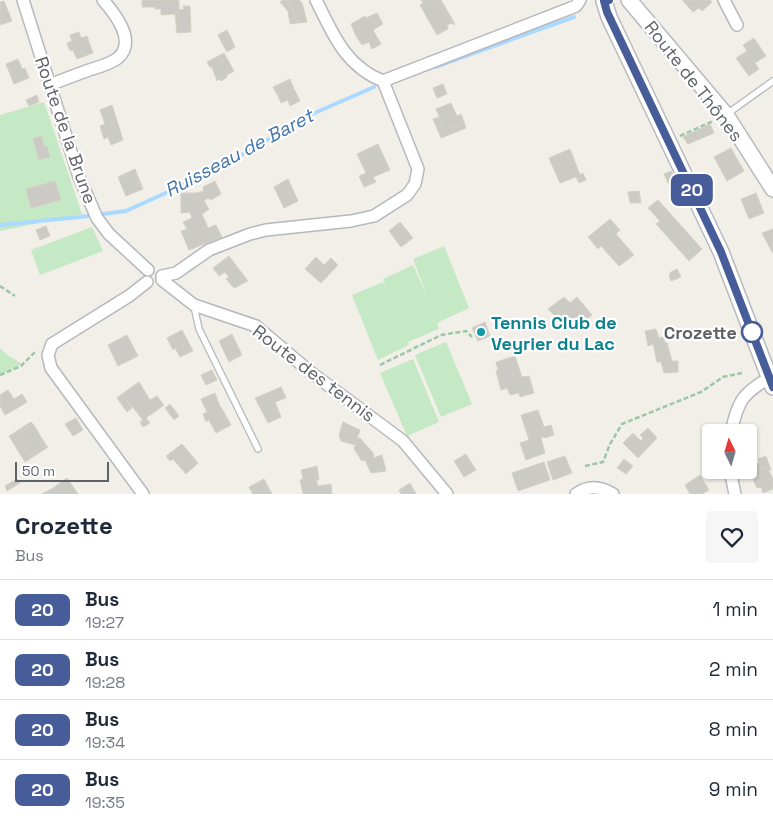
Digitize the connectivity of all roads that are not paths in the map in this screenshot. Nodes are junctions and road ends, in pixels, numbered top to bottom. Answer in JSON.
{"nodes":[{"id":1,"x":23,"y":0,"type":"edge"},
{"id":2,"x":103,"y":0,"type":"edge"},
{"id":3,"x":316,"y":0,"type":"edge"},
{"id":4,"x":580,"y":0,"type":"edge"},
{"id":5,"x":603,"y":0,"type":"edge"},
{"id":6,"x":609,"y":0,"type":"edge"},
{"id":7,"x":629,"y":0,"type":"edge"},
{"id":8,"x":724,"y":0,"type":"edge"},
{"id":9,"x":737,"y":25,"type":"dead end"},
{"id":10,"x":384,"y":81,"type":"junction"},
{"id":11,"x":773,"y":81,"type":"edge"},
{"id":12,"x":49,"y":85,"type":"junction"},
{"id":13,"x":726,"y":115,"type":"junction"},
{"id":14,"x":773,"y":189,"type":"edge"},
{"id":15,"x":148,"y":276,"type":"junction"},
{"id":16,"x":162,"y":278,"type":"junction"},
{"id":17,"x":194,"y":305,"type":"junction"},
{"id":18,"x":771,"y":382,"type":"edge"},
{"id":19,"x":733,"y":424,"type":"edge"},
{"id":20,"x":258,"y":449,"type":"dead end"},
{"id":21,"x":732,"y":479,"type":"edge"},
{"id":22,"x":142,"y":494,"type":"edge"},
{"id":23,"x":447,"y":494,"type":"edge"},
{"id":24,"x":576,"y":494,"type":"edge"},
{"id":25,"x":613,"y":494,"type":"edge"},
{"id":26,"x":735,"y":494,"type":"edge"}],
"edges":[{"from":1,"to":12,"type":"street","name":"Route de la Brune"},
{"from":2,"to":12,"type":"street"},
{"from":3,"to":10,"type":"street"},
{"from":4,"to":10,"type":"street"},
{"from":5,"to":6,"type":"main road"},
{"from":5,"to":18,"type":"main road"},
{"from":7,"to":13,"type":"main road","name":"Route de Thônes"},
{"from":8,"to":9,"type":"street"},
{"from":10,"to":16,"type":"street"},
{"from":11,"to":13,"type":"lane"},
{"from":12,"to":15,"type":"street","name":"Route de la Brune"},
{"from":13,"to":14,"type":"main road","name":"Route de Thônes"},
{"from":15,"to":16,"type":"street"},
{"from":15,"to":22,"type":"street"},
{"from":16,"to":17,"type":"street","name":"Route des tennis"},
{"from":17,"to":20,"type":"lane"},
{"from":17,"to":23,"type":"street","name":"Route des tennis"},
{"from":18,"to":19,"type":"street"},
{"from":21,"to":26,"type":"street"},
{"from":24,"to":25,"type":"street"}]}
